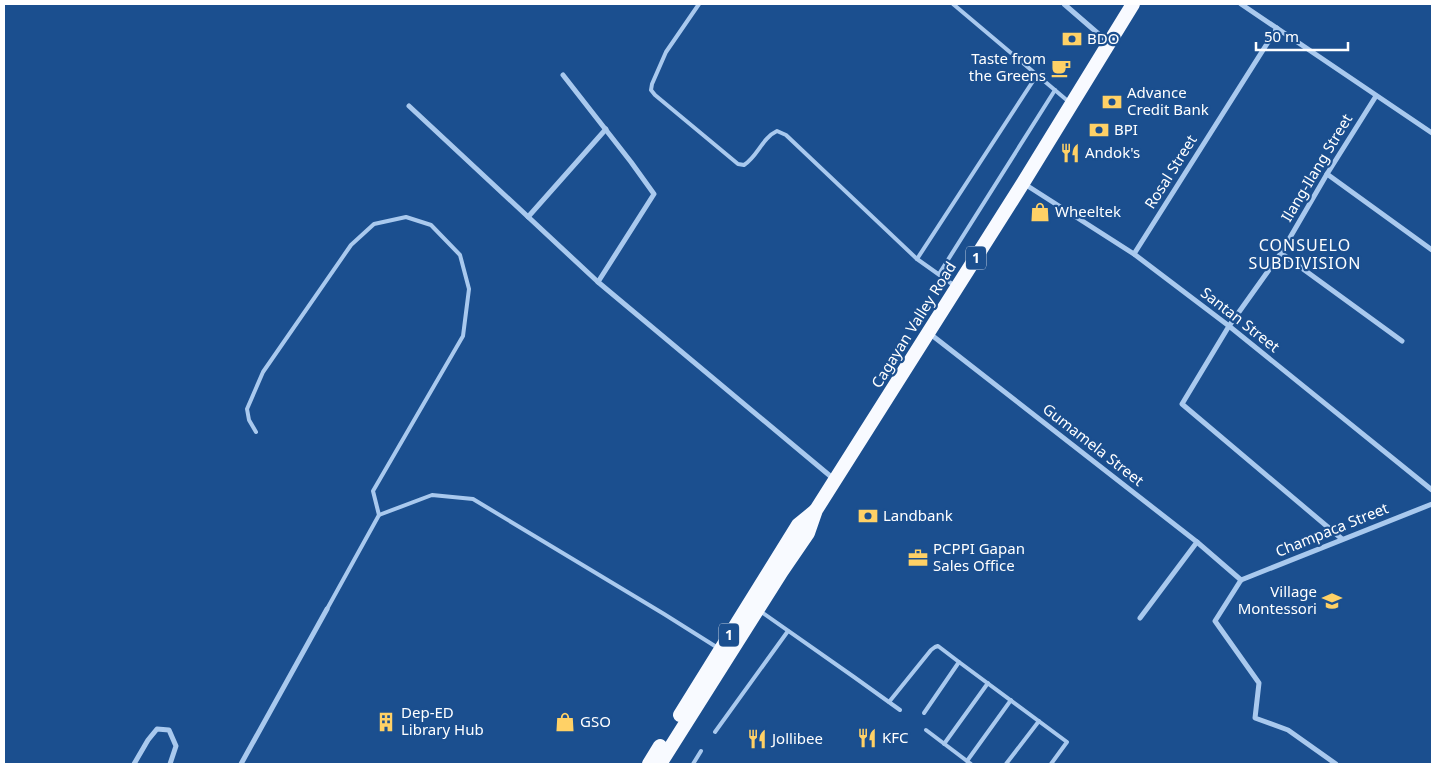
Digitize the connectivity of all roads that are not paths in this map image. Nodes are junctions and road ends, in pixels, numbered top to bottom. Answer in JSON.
{"nodes":[{"id":1,"x":699,"y":4,"type":"edge"},
{"id":2,"x":953,"y":4,"type":"edge"},
{"id":3,"x":1064,"y":4,"type":"edge"},
{"id":4,"x":1133,"y":4,"type":"edge"},
{"id":5,"x":1240,"y":4,"type":"edge"},
{"id":6,"x":1277,"y":28,"type":"junction"},
{"id":7,"x":1109,"y":43,"type":"junction"},
{"id":8,"x":1038,"y":75,"type":"junction"},
{"id":9,"x":563,"y":76,"type":"dead end"},
{"id":10,"x":1055,"y":90,"type":"junction"},
{"id":11,"x":1376,"y":96,"type":"junction"},
{"id":12,"x":1071,"y":104,"type":"junction"},
{"id":13,"x":409,"y":106,"type":"dead end"},
{"id":14,"x":606,"y":129,"type":"junction"},
{"id":15,"x":1432,"y":133,"type":"edge"},
{"id":16,"x":1328,"y":174,"type":"junction"},
{"id":17,"x":1023,"y":183,"type":"junction"},
{"id":18,"x":528,"y":217,"type":"junction"},
{"id":19,"x":1432,"y":250,"type":"edge"},
{"id":20,"x":1281,"y":253,"type":"junction"},
{"id":21,"x":1134,"y":254,"type":"junction"},
{"id":22,"x":917,"y":259,"type":"junction"},
{"id":23,"x":939,"y":274,"type":"junction"},
{"id":24,"x":598,"y":282,"type":"junction"},
{"id":25,"x":957,"y":287,"type":"junction"},
{"id":26,"x":1228,"y":326,"type":"junction"},
{"id":27,"x":929,"y":332,"type":"junction"},
{"id":28,"x":1402,"y":341,"type":"dead end"},
{"id":29,"x":256,"y":432,"type":"dead end"},
{"id":30,"x":835,"y":480,"type":"junction"},
{"id":31,"x":1432,"y":490,"type":"edge"},
{"id":32,"x":1432,"y":504,"type":"edge"},
{"id":33,"x":379,"y":515,"type":"junction"},
{"id":34,"x":1342,"y":539,"type":"junction"},
{"id":35,"x":1197,"y":542,"type":"junction"},
{"id":36,"x":1241,"y":580,"type":"junction"},
{"id":37,"x":753,"y":607,"type":"junction"},
{"id":38,"x":326,"y":609,"type":"joint"},
{"id":39,"x":1140,"y":618,"type":"dead end"},
{"id":40,"x":788,"y":631,"type":"junction"},
{"id":41,"x":720,"y":650,"type":"junction"},
{"id":42,"x":959,"y":662,"type":"junction"},
{"id":43,"x":988,"y":683,"type":"junction"},
{"id":44,"x":1011,"y":700,"type":"junction"},
{"id":45,"x":889,"y":702,"type":"junction"},
{"id":46,"x":900,"y":710,"type":"dead end"},
{"id":47,"x":924,"y":713,"type":"dead end"},
{"id":48,"x":1039,"y":721,"type":"junction"},
{"id":49,"x":926,"y":730,"type":"dead end"},
{"id":50,"x":715,"y":732,"type":"dead end"},
{"id":51,"x":944,"y":744,"type":"junction"},
{"id":52,"x":701,"y":752,"type":"dead end"},
{"id":53,"x":966,"y":761,"type":"junction"},
{"id":54,"x":134,"y":764,"type":"edge"},
{"id":55,"x":170,"y":764,"type":"edge"},
{"id":56,"x":241,"y":764,"type":"edge"},
{"id":57,"x":649,"y":764,"type":"edge"},
{"id":58,"x":660,"y":764,"type":"edge"},
{"id":59,"x":693,"y":764,"type":"edge"},
{"id":60,"x":971,"y":764,"type":"edge"},
{"id":61,"x":1006,"y":764,"type":"edge"},
{"id":62,"x":1051,"y":764,"type":"edge"},
{"id":63,"x":1336,"y":764,"type":"edge"}],
"edges":[{"from":1,"to":22,"type":"lane"},
{"from":2,"to":8,"type":"lane"},
{"from":3,"to":7,"type":"street"},
{"from":4,"to":7,"type":"highway","name":"Cagayan Valley Road","number":"1"},
{"from":5,"to":6,"type":"street"},
{"from":6,"to":11,"type":"street"},
{"from":6,"to":21,"type":"street","name":"Rosal Street"},
{"from":7,"to":12,"type":"highway","name":"Cagayan Valley Road","number":"1"},
{"from":8,"to":10,"type":"lane"},
{"from":8,"to":22,"type":"lane"},
{"from":9,"to":14,"type":"street"},
{"from":10,"to":12,"type":"lane"},
{"from":10,"to":23,"type":"lane"},
{"from":11,"to":15,"type":"street"},
{"from":11,"to":16,"type":"street","name":"Ilang-Ilang Street"},
{"from":12,"to":17,"type":"highway","name":"Cagayan Valley Road","number":"1"},
{"from":13,"to":18,"type":"street"},
{"from":14,"to":18,"type":"street"},
{"from":14,"to":24,"type":"street"},
{"from":16,"to":19,"type":"street"},
{"from":16,"to":20,"type":"street","name":"Ilang-Ilang Street"},
{"from":17,"to":21,"type":"street","name":"Santan Street"},
{"from":17,"to":25,"type":"highway","name":"Cagayan Valley Road","number":"1"},
{"from":18,"to":24,"type":"street"},
{"from":20,"to":26,"type":"street","name":"Ilang-Ilang Street"},
{"from":20,"to":28,"type":"street"},
{"from":21,"to":26,"type":"street","name":"Santan Street"},
{"from":22,"to":23,"type":"lane"},
{"from":23,"to":25,"type":"lane"},
{"from":24,"to":30,"type":"street"},
{"from":25,"to":27,"type":"highway","name":"Cagayan Valley Road","number":"1"},
{"from":26,"to":31,"type":"street","name":"Santan Street"},
{"from":26,"to":34,"type":"street","name":"Ilang-Ilang Street"},
{"from":27,"to":30,"type":"highway","name":"Cagayan Valley Road","number":"1"},
{"from":27,"to":35,"type":"street","name":"Gumamela Street"},
{"from":29,"to":33,"type":"lane"},
{"from":30,"to":37,"type":"highway","name":"Cagayan Valley Road","number":"1"},
{"from":32,"to":34,"type":"street","name":"Champaca Street"},
{"from":33,"to":38,"type":"lane"},
{"from":33,"to":41,"type":"lane"},
{"from":34,"to":36,"type":"street","name":"Champaca Street"},
{"from":35,"to":36,"type":"street","name":"Gumamela Street"},
{"from":35,"to":39,"type":"street"},
{"from":36,"to":63,"type":"street"},
{"from":37,"to":40,"type":"lane"},
{"from":37,"to":41,"type":"highway","name":"Cagayan Valley Road","number":"1"},
{"from":37,"to":58,"type":"highway","name":"Cagayan Valley Road","number":"1"},
{"from":38,"to":56,"type":"street"},
{"from":40,"to":45,"type":"lane"},
{"from":40,"to":50,"type":"lane"},
{"from":41,"to":57,"type":"highway","name":"Cagayan Valley Road","number":"1"},
{"from":42,"to":43,"type":"lane"},
{"from":42,"to":45,"type":"lane"},
{"from":42,"to":47,"type":"lane"},
{"from":43,"to":44,"type":"lane"},
{"from":43,"to":51,"type":"lane"},
{"from":44,"to":48,"type":"lane"},
{"from":44,"to":53,"type":"lane"},
{"from":45,"to":46,"type":"lane"},
{"from":48,"to":61,"type":"lane"},
{"from":48,"to":62,"type":"lane"},
{"from":49,"to":51,"type":"lane"},
{"from":51,"to":53,"type":"lane"},
{"from":52,"to":59,"type":"lane"},
{"from":53,"to":60,"type":"lane"},
{"from":54,"to":55,"type":"street"}]}
